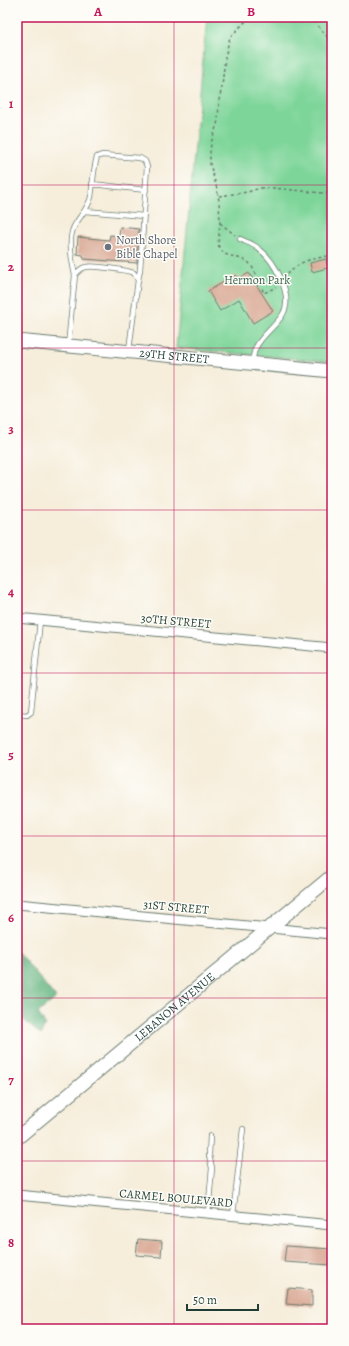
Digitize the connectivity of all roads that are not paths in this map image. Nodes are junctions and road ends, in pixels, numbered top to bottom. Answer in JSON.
{"nodes":[{"id":1,"x":92,"y":184,"type":"junction"},
{"id":2,"x":146,"y":190,"type":"junction"},
{"id":3,"x":85,"y":211,"type":"junction"},
{"id":4,"x":144,"y":216,"type":"junction"},
{"id":5,"x":240,"y":239,"type":"road end"},
{"id":6,"x":75,"y":275,"type":"junction"},
{"id":7,"x":138,"y":280,"type":"junction"},
{"id":8,"x":17,"y":342,"type":"edge"},
{"id":9,"x":68,"y":346,"type":"junction"},
{"id":10,"x":128,"y":352,"type":"junction"},
{"id":11,"x":252,"y":363,"type":"junction"},
{"id":12,"x":332,"y":371,"type":"edge"},
{"id":13,"x":17,"y":618,"type":"edge"},
{"id":14,"x":40,"y":620,"type":"junction"},
{"id":15,"x":332,"y":648,"type":"edge"},
{"id":16,"x":17,"y":714,"type":"edge"},
{"id":17,"x":332,"y":876,"type":"edge"},
{"id":18,"x":17,"y":904,"type":"edge"},
{"id":19,"x":270,"y":928,"type":"junction"},
{"id":20,"x":332,"y":934,"type":"edge"},
{"id":21,"x":244,"y":1129,"type":"dead end"},
{"id":22,"x":210,"y":1136,"type":"dead end"},
{"id":23,"x":17,"y":1138,"type":"edge"},
{"id":24,"x":17,"y":1195,"type":"edge"},
{"id":25,"x":208,"y":1213,"type":"junction"},
{"id":26,"x":233,"y":1215,"type":"junction"},
{"id":27,"x":332,"y":1225,"type":"edge"}],
"edges":[{"from":1,"to":2,"type":"lane"},
{"from":1,"to":2,"type":"lane"},
{"from":1,"to":3,"type":"lane"},
{"from":2,"to":4,"type":"lane"},
{"from":3,"to":4,"type":"lane"},
{"from":3,"to":6,"type":"lane"},
{"from":4,"to":7,"type":"lane"},
{"from":5,"to":11,"type":"lane"},
{"from":6,"to":7,"type":"lane"},
{"from":6,"to":9,"type":"lane"},
{"from":7,"to":10,"type":"lane"},
{"from":8,"to":9,"type":"street","name":"29TH STREET"},
{"from":9,"to":10,"type":"street","name":"29TH STREET"},
{"from":10,"to":11,"type":"street","name":"29TH STREET"},
{"from":11,"to":12,"type":"street","name":"29TH STREET"},
{"from":13,"to":14,"type":"street","name":"30TH STREET"},
{"from":14,"to":15,"type":"street","name":"30TH STREET"},
{"from":14,"to":16,"type":"lane"},
{"from":17,"to":19,"type":"street","name":"LEBANON AVENUE"},
{"from":18,"to":19,"type":"street","name":"31ST STREET"},
{"from":19,"to":20,"type":"street","name":"31ST STREET"},
{"from":19,"to":23,"type":"street","name":"LEBANON AVENUE"},
{"from":21,"to":26,"type":"lane"},
{"from":22,"to":25,"type":"lane"},
{"from":24,"to":25,"type":"street","name":"CARMEL BOULEVARD"},
{"from":25,"to":26,"type":"street","name":"CARMEL BOULEVARD"},
{"from":26,"to":27,"type":"street","name":"CARMEL BOULEVARD"}]}
